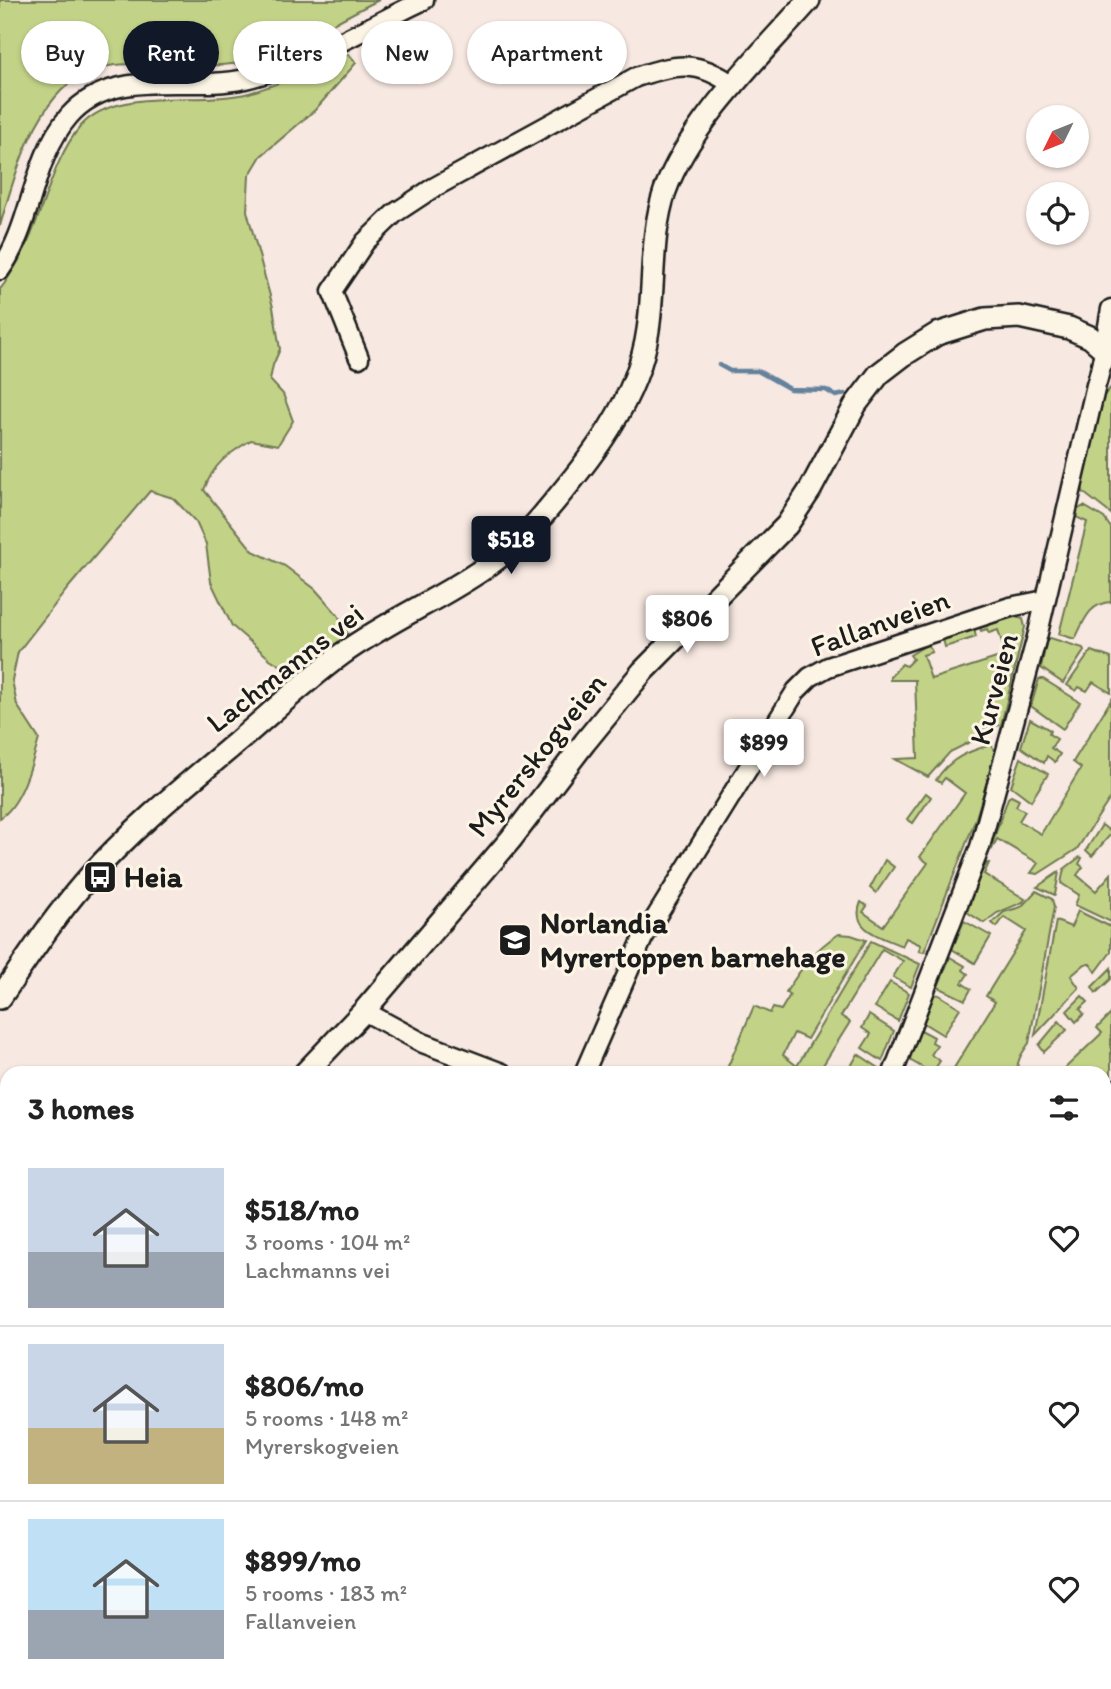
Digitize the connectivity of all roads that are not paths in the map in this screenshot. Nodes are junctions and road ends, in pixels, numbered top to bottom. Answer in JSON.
{"nodes":[{"id":1,"x":424,"y":0,"type":"edge"},
{"id":2,"x":809,"y":0,"type":"edge"},
{"id":3,"x":734,"y":86,"type":"junction"},
{"id":4,"x":0,"y":270,"type":"edge"},
{"id":5,"x":1111,"y":309,"type":"edge"},
{"id":6,"x":1107,"y":352,"type":"edge"},
{"id":7,"x":359,"y":358,"type":"dead end"},
{"id":8,"x":1045,"y":600,"type":"junction"},
{"id":9,"x":0,"y":998,"type":"edge"},
{"id":10,"x":364,"y":1011,"type":"junction"},
{"id":11,"x":312,"y":1066,"type":"edge"},
{"id":12,"x":484,"y":1066,"type":"edge"},
{"id":13,"x":587,"y":1066,"type":"edge"},
{"id":14,"x":896,"y":1066,"type":"edge"}],
"edges":[{"from":1,"to":4,"type":"street"},
{"from":2,"to":3,"type":"street","name":"Lachmanns vei"},
{"from":3,"to":7,"type":"street"},
{"from":3,"to":9,"type":"street","name":"Lachmanns vei"},
{"from":5,"to":6,"type":"street","name":"Kurveien"},
{"from":6,"to":8,"type":"street","name":"Kurveien"},
{"from":6,"to":10,"type":"street","name":"Myrerskogveien"},
{"from":8,"to":13,"type":"street","name":"Fallanveien"},
{"from":8,"to":14,"type":"street","name":"Kurveien"},
{"from":10,"to":11,"type":"street","name":"Myrerskogveien"},
{"from":10,"to":12,"type":"street"}]}
